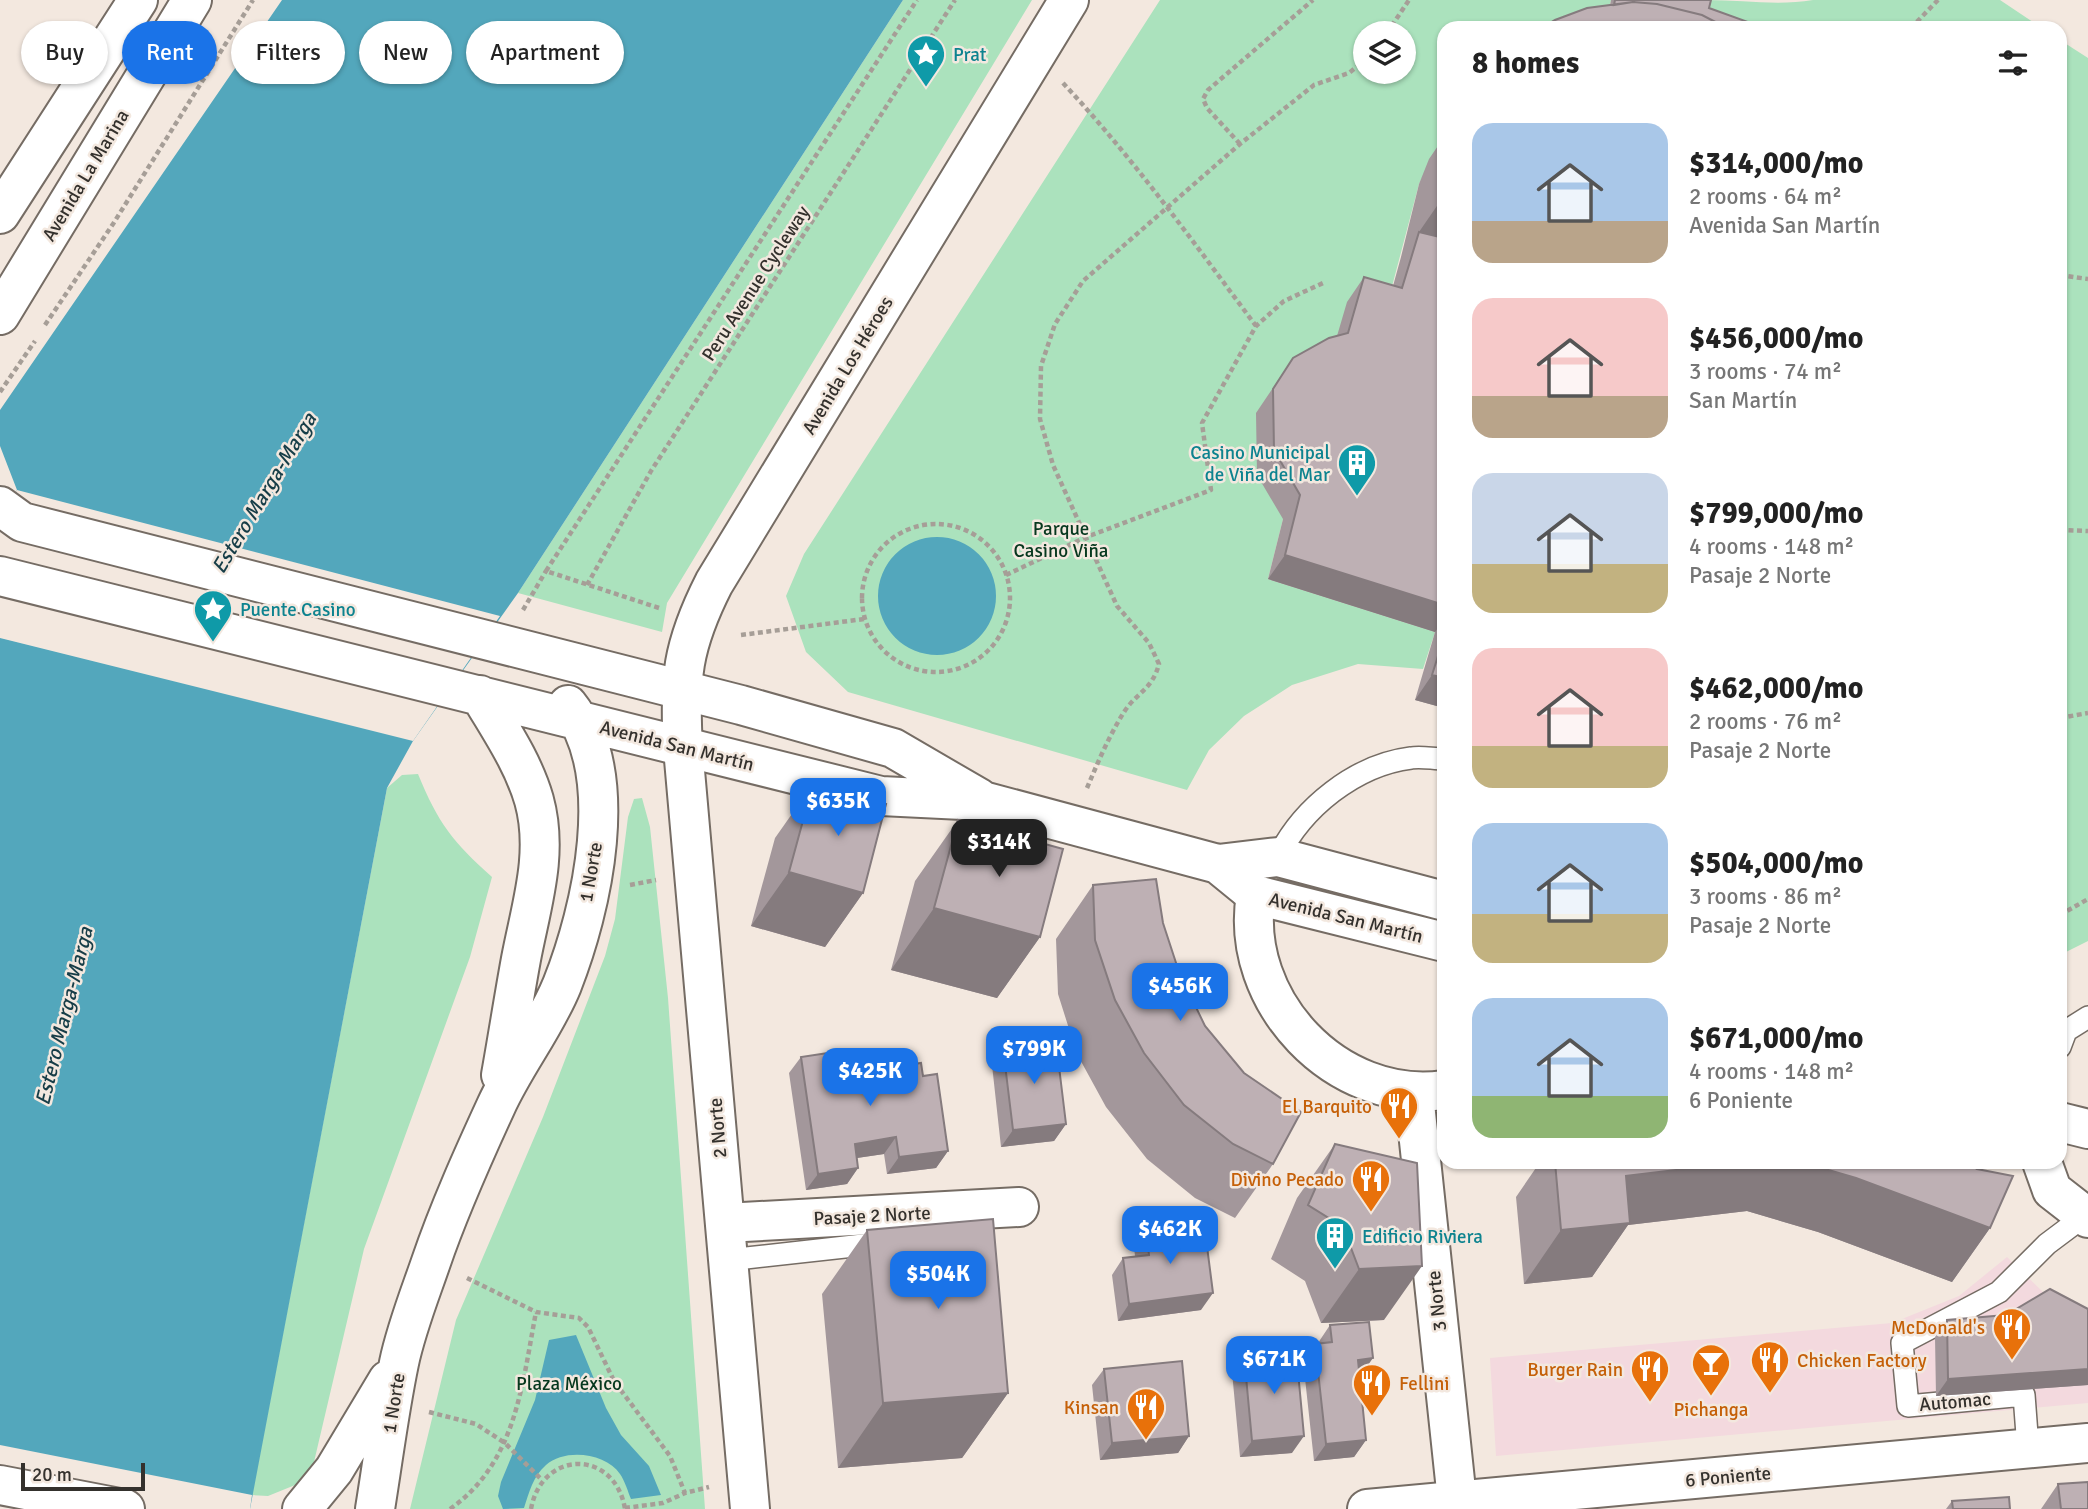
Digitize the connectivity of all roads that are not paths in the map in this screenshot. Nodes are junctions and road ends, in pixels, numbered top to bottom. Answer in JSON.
{"nodes":[{"id":1,"x":138,"y":0,"type":"edge"},
{"id":2,"x":192,"y":0,"type":"edge"},
{"id":3,"x":1069,"y":0,"type":"edge"},
{"id":4,"x":0,"y":214,"type":"edge"},
{"id":5,"x":0,"y":315,"type":"edge"},
{"id":6,"x":0,"y":506,"type":"edge"},
{"id":7,"x":0,"y":576,"type":"edge"},
{"id":8,"x":501,"y":645,"type":"junction"},
{"id":9,"x":679,"y":690,"type":"junction"},
{"id":10,"x":468,"y":692,"type":"junction"},
{"id":11,"x":581,"y":721,"type":"junction"},
{"id":12,"x":683,"y":748,"type":"junction"},
{"id":13,"x":1437,"y":759,"type":"edge"},
{"id":14,"x":983,"y":801,"type":"junction"},
{"id":15,"x":1278,"y":857,"type":"junction"},
{"id":16,"x":1218,"y":864,"type":"junction"},
{"id":17,"x":1256,"y":895,"type":"junction"},
{"id":18,"x":1437,"y":899,"type":"edge"},
{"id":19,"x":1437,"y":940,"type":"edge"},
{"id":20,"x":2088,"y":1017,"type":"edge"},
{"id":21,"x":2067,"y":1030,"type":"edge"},
{"id":22,"x":1429,"y":1092,"type":"edge"},
{"id":23,"x":2067,"y":1100,"type":"edge"},
{"id":24,"x":496,"y":1105,"type":"junction"},
{"id":25,"x":2088,"y":1105,"type":"edge"},
{"id":26,"x":2067,"y":1124,"type":"edge"},
{"id":27,"x":2088,"y":1129,"type":"edge"},
{"id":28,"x":2044,"y":1169,"type":"edge"},
{"id":29,"x":1019,"y":1207,"type":"dead end"},
{"id":30,"x":2085,"y":1217,"type":"edge"},
{"id":31,"x":727,"y":1241,"type":"junction"},
{"id":32,"x":887,"y":1243,"type":"edge"},
{"id":33,"x":399,"y":1361,"type":"junction"},
{"id":34,"x":2088,"y":1443,"type":"edge"},
{"id":35,"x":2028,"y":1448,"type":"junction"},
{"id":36,"x":0,"y":1485,"type":"edge"},
{"id":37,"x":749,"y":1493,"type":"edge"},
{"id":38,"x":1458,"y":1505,"type":"edge"},
{"id":39,"x":125,"y":1509,"type":"edge"},
{"id":40,"x":302,"y":1509,"type":"edge"},
{"id":41,"x":375,"y":1509,"type":"edge"},
{"id":42,"x":1367,"y":1509,"type":"edge"}],
"edges":[{"from":1,"to":4,"type":"main road"},
{"from":2,"to":5,"type":"main road","name":"Avenida La Marina"},
{"from":3,"to":9,"type":"main road","name":"Avenida Los Héroes"},
{"from":6,"to":8,"type":"main road"},
{"from":7,"to":10,"type":"main road"},
{"from":8,"to":9,"type":"main road","name":"Avenida San Martín"},
{"from":8,"to":11,"type":"main road","name":"1 Norte"},
{"from":9,"to":12,"type":"main road","name":"Avenida Los Héroes"},
{"from":9,"to":14,"type":"main road","name":"Avenida San Martín"},
{"from":10,"to":11,"type":"main road","name":"Avenida San Martín"},
{"from":10,"to":24,"type":"main road","name":"1 Norte"},
{"from":11,"to":12,"type":"main road","name":"Avenida San Martín"},
{"from":11,"to":24,"type":"main road","name":"1 Norte"},
{"from":12,"to":14,"type":"main road","name":"Avenida San Martín"},
{"from":12,"to":31,"type":"main road","name":"2 Norte"},
{"from":13,"to":15,"type":"lane"},
{"from":14,"to":16,"type":"main road","name":"Avenida San Martín"},
{"from":15,"to":16,"type":"main road","name":"Avenida San Martín"},
{"from":15,"to":18,"type":"main road","name":"Avenida San Martín"},
{"from":16,"to":17,"type":"main road","name":"Avenida San Martín"},
{"from":17,"to":19,"type":"main road","name":"Avenida San Martín"},
{"from":17,"to":22,"type":"main road"},
{"from":20,"to":21,"type":"lane"},
{"from":22,"to":38,"type":"main road","name":"3 Norte"},
{"from":23,"to":25,"type":"main road"},
{"from":24,"to":33,"type":"main road","name":"1 Norte"},
{"from":26,"to":27,"type":"main road"},
{"from":28,"to":30,"type":"main road"},
{"from":29,"to":31,"type":"main road","name":"Pasaje 2 Norte"},
{"from":30,"to":35,"type":"lane","name":"Automac"},
{"from":31,"to":32,"type":"lane"},
{"from":31,"to":37,"type":"main road","name":"2 Norte"},
{"from":33,"to":40,"type":"main road"},
{"from":33,"to":41,"type":"main road","name":"1 Norte"},
{"from":34,"to":35,"type":"main road","name":"6 Poniente"},
{"from":35,"to":38,"type":"main road","name":"6 Poniente"},
{"from":36,"to":39,"type":"main road"},
{"from":38,"to":42,"type":"main road","name":"6 Poniente"}]}
